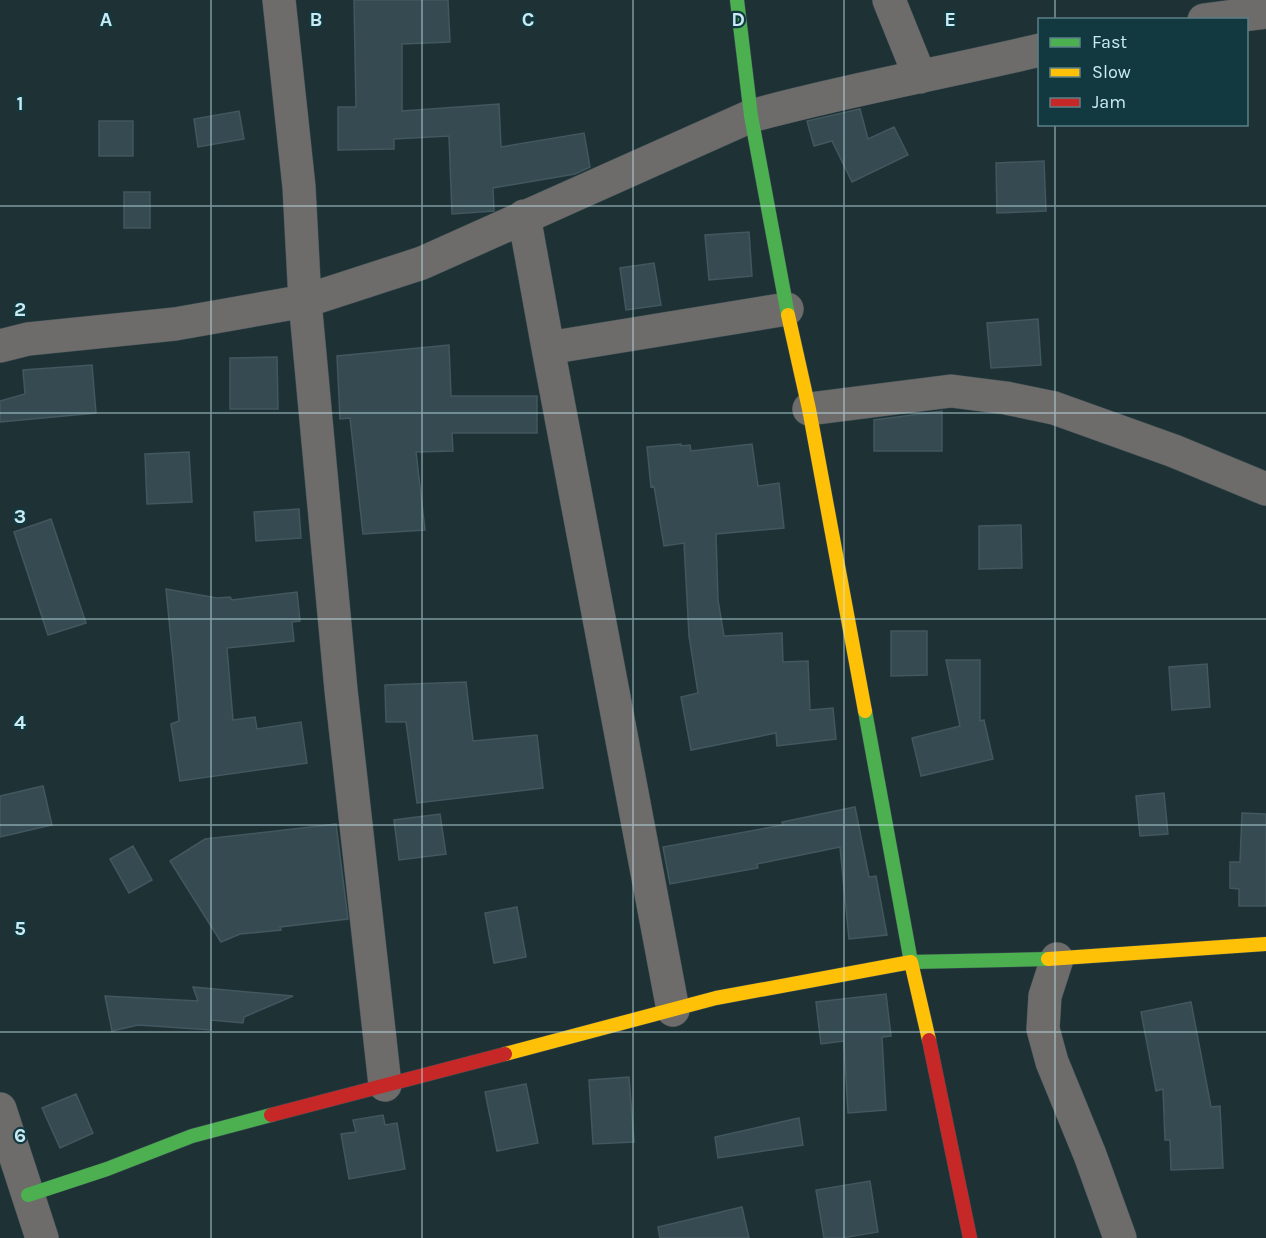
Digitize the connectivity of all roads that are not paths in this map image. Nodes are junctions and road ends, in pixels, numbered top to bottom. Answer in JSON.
{"nodes":[{"id":1,"x":279,"y":0,"type":"edge"},
{"id":2,"x":737,"y":0,"type":"edge"},
{"id":3,"x":888,"y":0,"type":"edge"},
{"id":4,"x":1266,"y":12,"type":"edge"},
{"id":5,"x":1220,"y":18,"type":"edge"},
{"id":6,"x":1038,"y":50,"type":"edge"},
{"id":7,"x":920,"y":77,"type":"junction"},
{"id":8,"x":751,"y":116,"type":"junction"},
{"id":9,"x":524,"y":216,"type":"junction"},
{"id":10,"x":305,"y":301,"type":"junction"},
{"id":11,"x":787,"y":309,"type":"junction"},
{"id":12,"x":0,"y":346,"type":"edge"},
{"id":13,"x":548,"y":348,"type":"junction"},
{"id":14,"x":809,"y":409,"type":"junction"},
{"id":15,"x":1266,"y":489,"type":"edge"},
{"id":16,"x":1266,"y":944,"type":"edge"},
{"id":17,"x":1057,"y":959,"type":"junction"},
{"id":18,"x":911,"y":962,"type":"junction"},
{"id":19,"x":673,"y":1010,"type":"junction"},
{"id":20,"x":385,"y":1085,"type":"junction"},
{"id":21,"x":0,"y":1109,"type":"edge"},
{"id":22,"x":28,"y":1195,"type":"junction"},
{"id":23,"x":42,"y":1238,"type":"edge"},
{"id":24,"x":970,"y":1238,"type":"edge"},
{"id":25,"x":1120,"y":1238,"type":"edge"}],
"edges":[{"from":1,"to":10,"type":"street"},
{"from":2,"to":8,"type":"street"},
{"from":3,"to":7,"type":"street"},
{"from":4,"to":5,"type":"street"},
{"from":6,"to":7,"type":"street"},
{"from":7,"to":8,"type":"street"},
{"from":8,"to":9,"type":"street"},
{"from":8,"to":11,"type":"street"},
{"from":9,"to":10,"type":"street"},
{"from":9,"to":13,"type":"street"},
{"from":10,"to":12,"type":"street"},
{"from":10,"to":20,"type":"street"},
{"from":11,"to":13,"type":"street"},
{"from":11,"to":14,"type":"street"},
{"from":13,"to":19,"type":"street"},
{"from":14,"to":15,"type":"street"},
{"from":14,"to":18,"type":"street"},
{"from":16,"to":17,"type":"street"},
{"from":17,"to":18,"type":"street"},
{"from":17,"to":25,"type":"street"},
{"from":18,"to":19,"type":"street"},
{"from":18,"to":24,"type":"street"},
{"from":19,"to":20,"type":"street"},
{"from":20,"to":22,"type":"street"},
{"from":21,"to":22,"type":"street"},
{"from":22,"to":23,"type":"street"}]}
